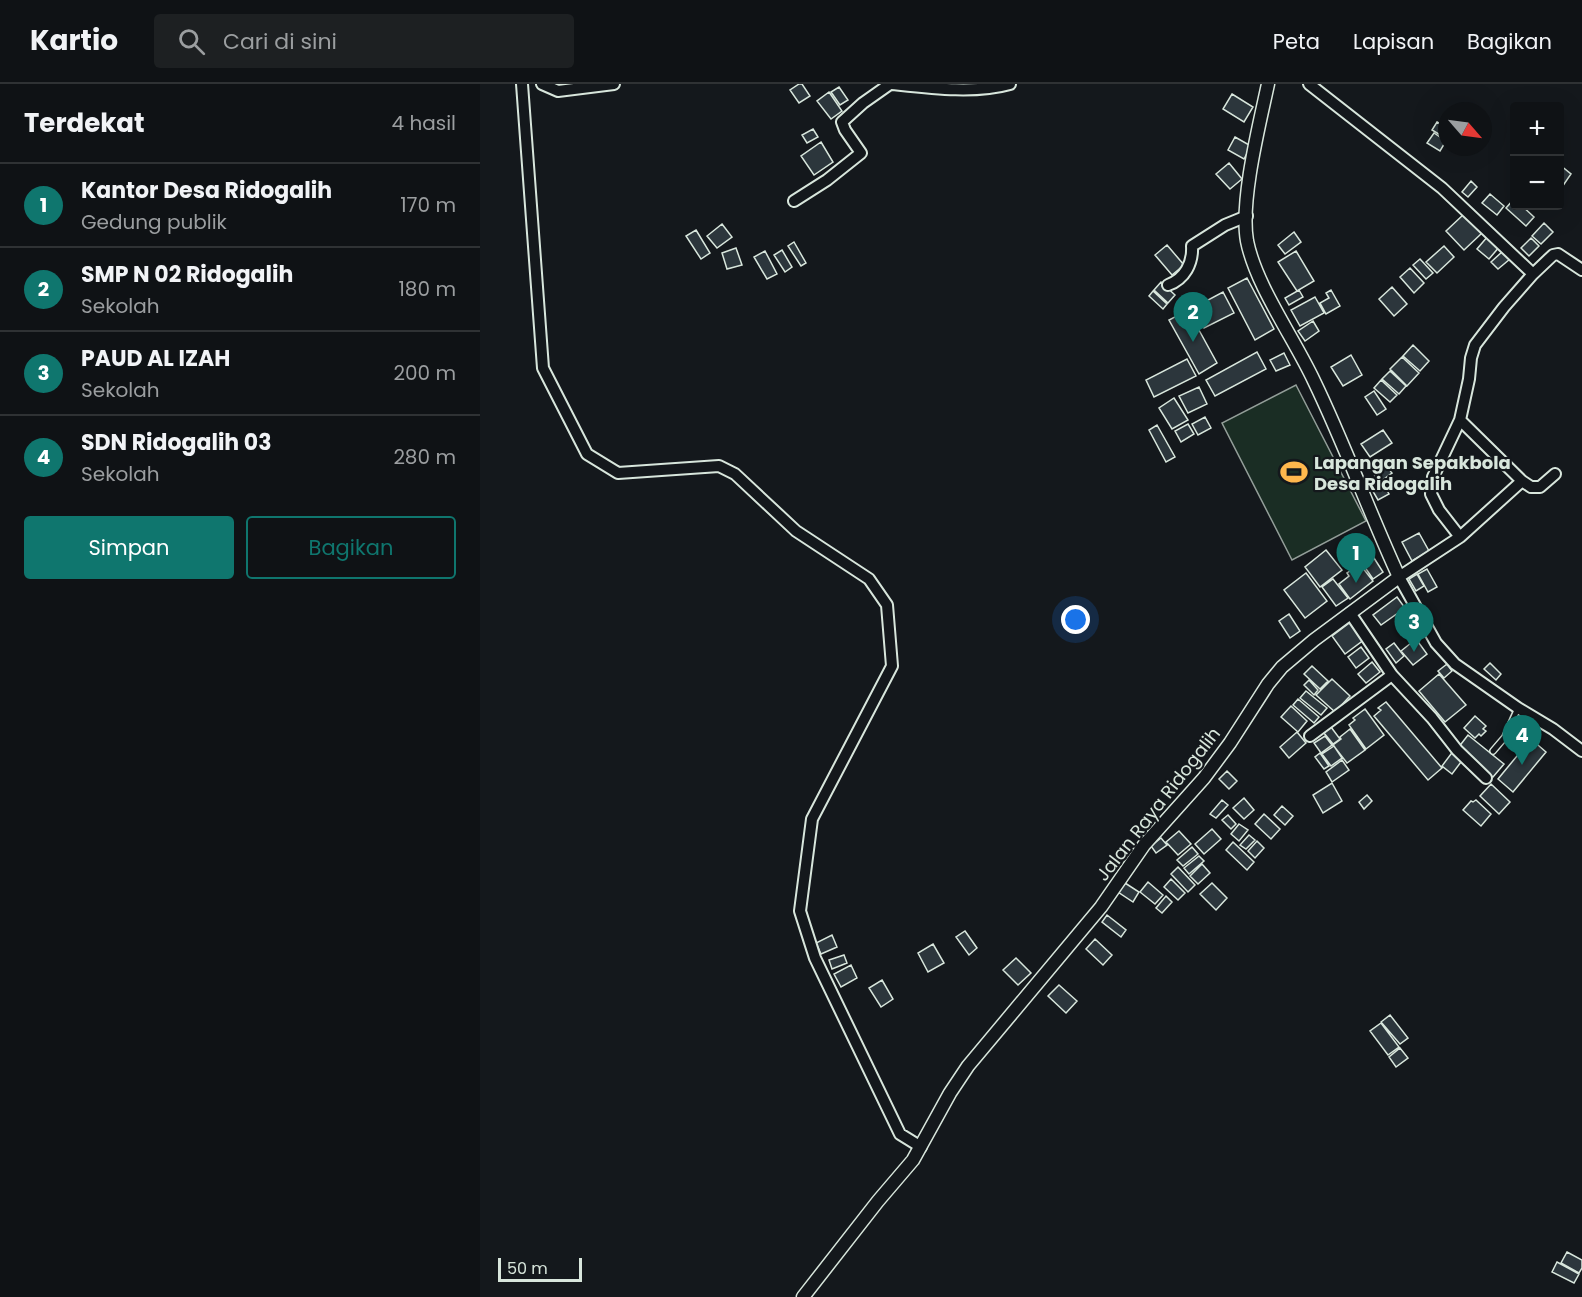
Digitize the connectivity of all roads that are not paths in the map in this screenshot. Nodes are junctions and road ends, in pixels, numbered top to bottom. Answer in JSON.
{"nodes":[{"id":1,"x":522,"y":84,"type":"edge"},
{"id":2,"x":542,"y":84,"type":"edge"},
{"id":3,"x":614,"y":84,"type":"edge"},
{"id":4,"x":891,"y":84,"type":"edge"},
{"id":5,"x":1010,"y":84,"type":"edge"},
{"id":6,"x":1268,"y":84,"type":"edge"},
{"id":7,"x":1309,"y":84,"type":"edge"},
{"id":8,"x":794,"y":201,"type":"dead end"},
{"id":9,"x":1246,"y":216,"type":"junction"},
{"id":10,"x":1582,"y":270,"type":"edge"},
{"id":11,"x":1533,"y":274,"type":"junction"},
{"id":12,"x":1168,"y":285,"type":"dead end"},
{"id":13,"x":1460,"y":420,"type":"junction"},
{"id":14,"x":1555,"y":474,"type":"dead end"},
{"id":15,"x":1522,"y":481,"type":"junction"},
{"id":16,"x":1460,"y":537,"type":"junction"},
{"id":17,"x":1399,"y":577,"type":"junction"},
{"id":18,"x":1350,"y":614,"type":"junction"},
{"id":19,"x":1392,"y":675,"type":"junction"},
{"id":20,"x":1518,"y":708,"type":"junction"},
{"id":21,"x":1310,"y":736,"type":"dead end"},
{"id":22,"x":1493,"y":751,"type":"dead end"},
{"id":23,"x":1582,"y":751,"type":"edge"},
{"id":24,"x":1486,"y":778,"type":"dead end"},
{"id":25,"x":921,"y":1147,"type":"junction"},
{"id":26,"x":803,"y":1297,"type":"edge"}],
"edges":[{"from":1,"to":25,"type":"street"},
{"from":2,"to":3,"type":"street"},
{"from":4,"to":5,"type":"street"},
{"from":4,"to":8,"type":"street"},
{"from":6,"to":9,"type":"street"},
{"from":7,"to":11,"type":"street"},
{"from":9,"to":12,"type":"street"},
{"from":9,"to":17,"type":"street"},
{"from":10,"to":11,"type":"street"},
{"from":11,"to":13,"type":"street"},
{"from":13,"to":15,"type":"street"},
{"from":13,"to":16,"type":"street"},
{"from":14,"to":15,"type":"street"},
{"from":15,"to":16,"type":"street"},
{"from":16,"to":17,"type":"street"},
{"from":17,"to":18,"type":"street","name":"Jalan Raya Ridogalih"},
{"from":17,"to":20,"type":"street"},
{"from":18,"to":19,"type":"street"},
{"from":18,"to":25,"type":"street","name":"Jalan Raya Ridogalih"},
{"from":19,"to":21,"type":"street"},
{"from":19,"to":24,"type":"street"},
{"from":20,"to":22,"type":"lane"},
{"from":20,"to":23,"type":"street"},
{"from":25,"to":26,"type":"street","name":"Jalan Raya Ridogalih"}]}
